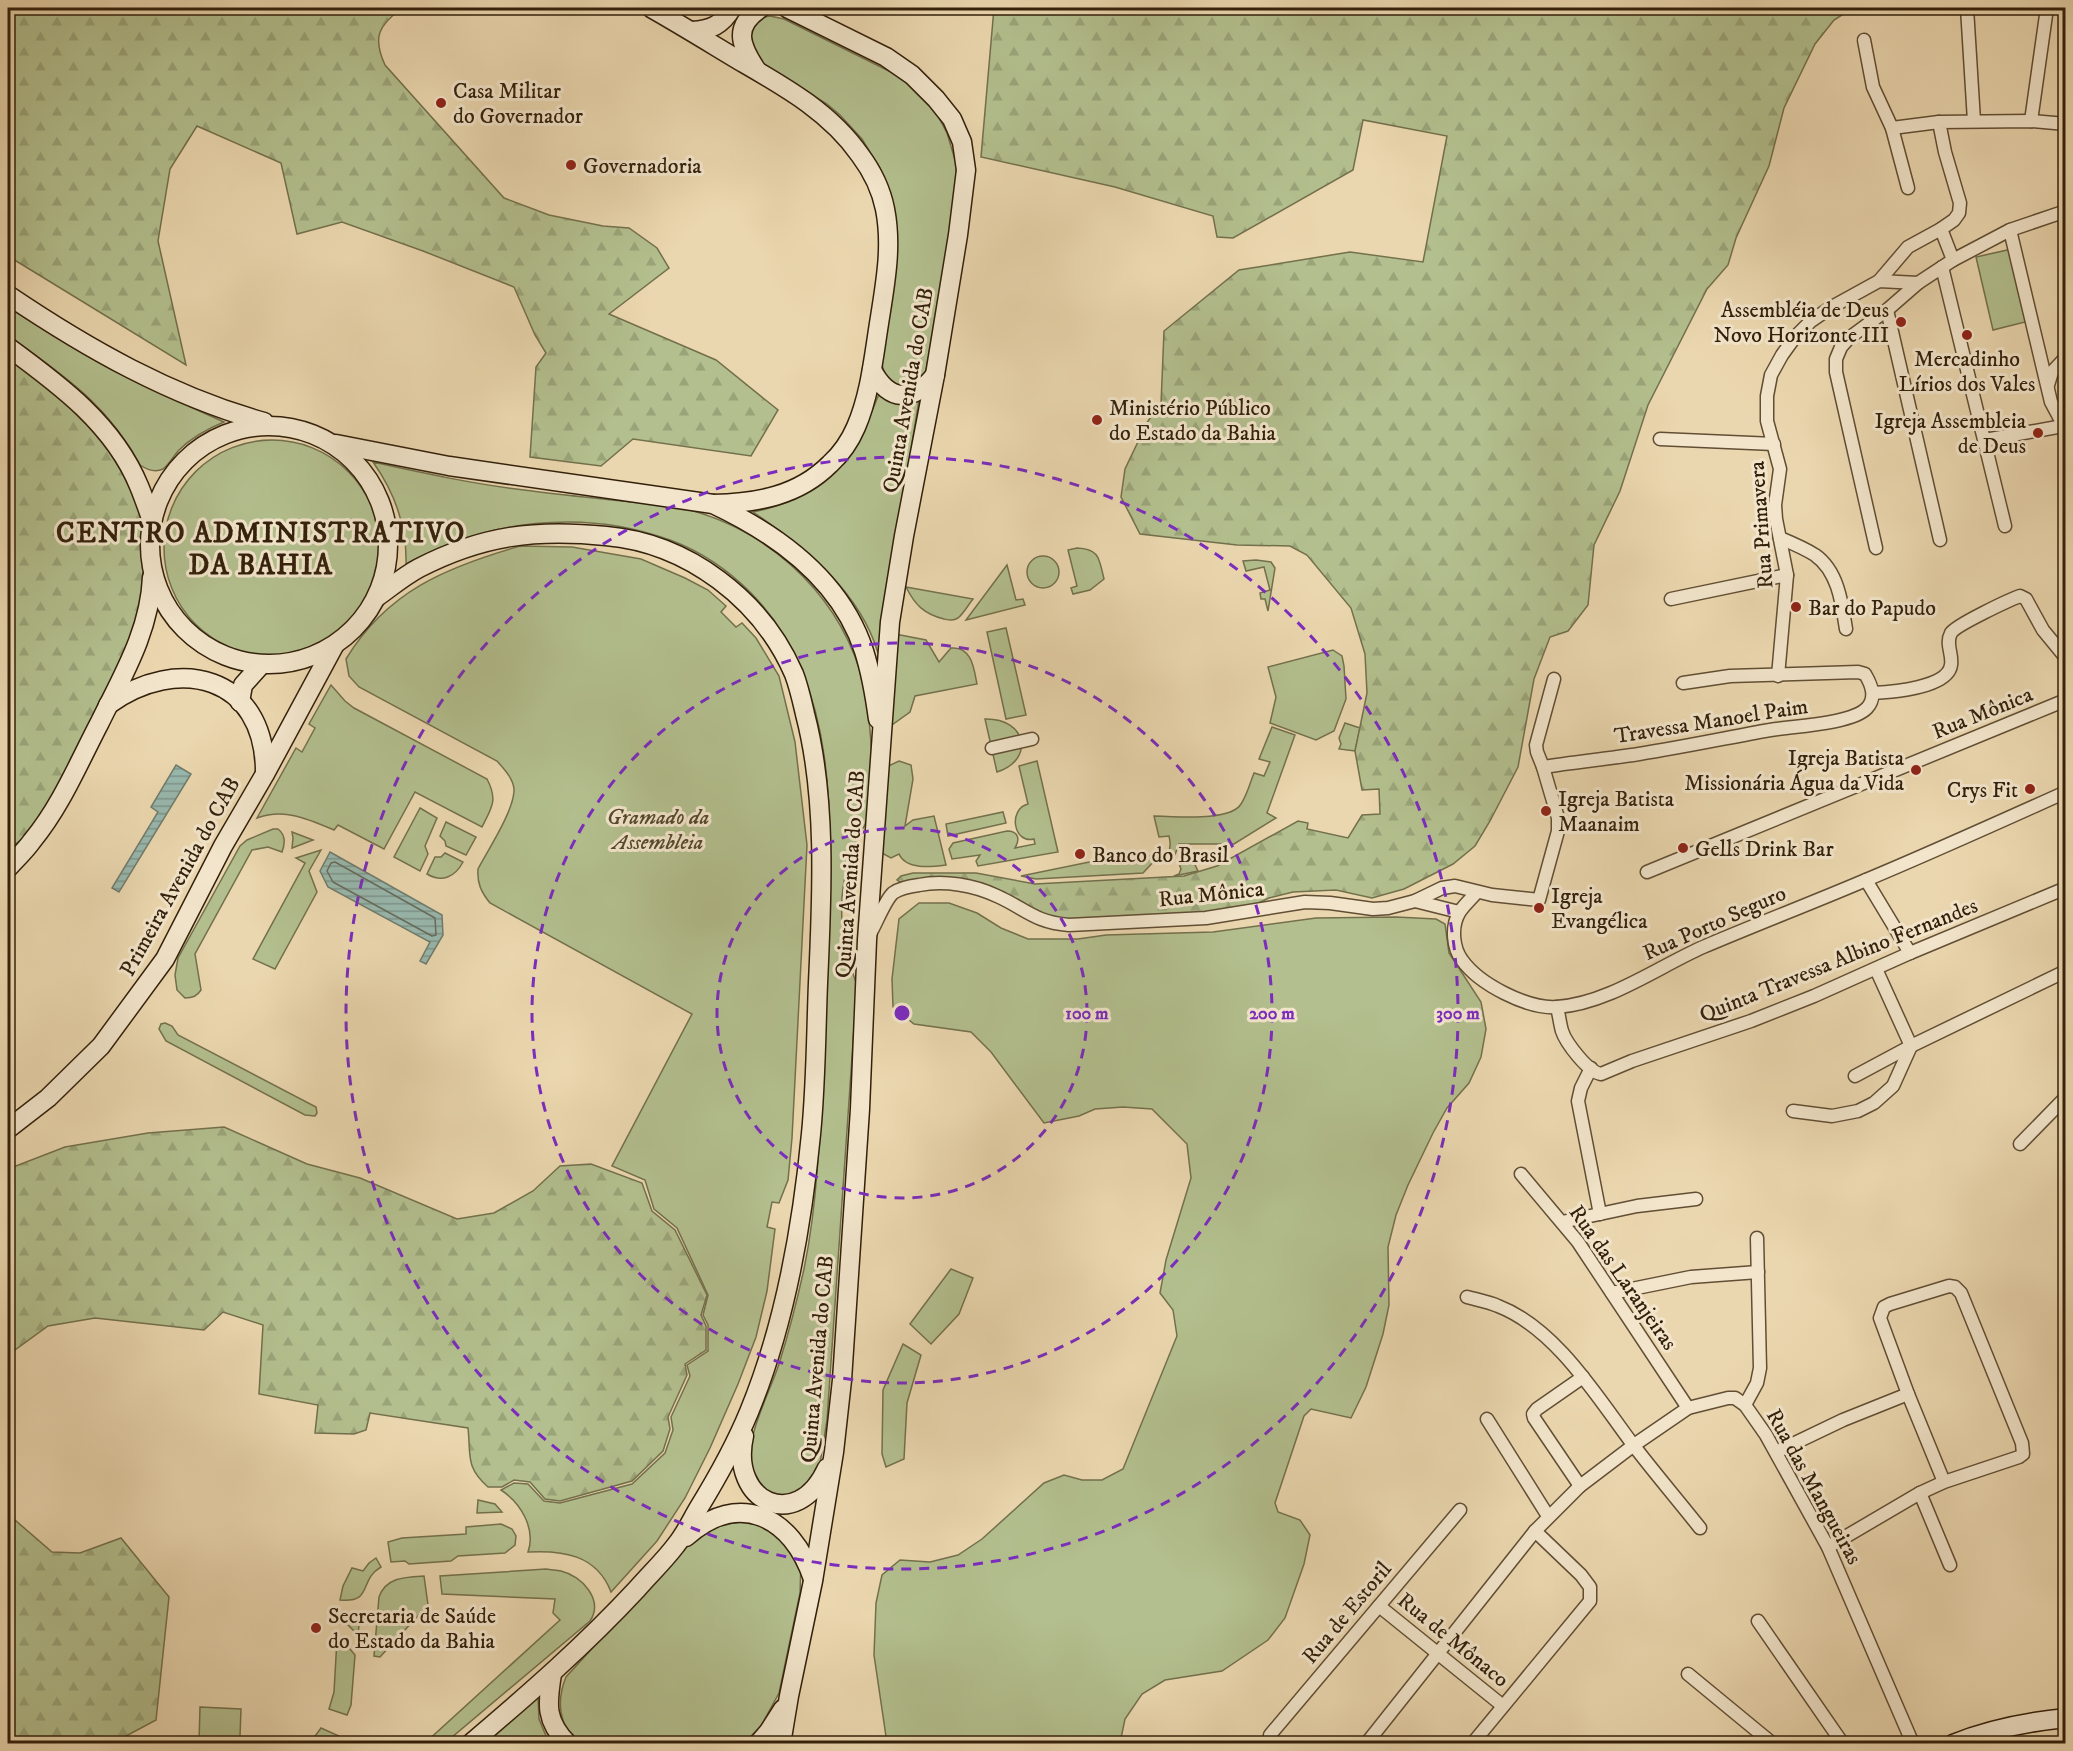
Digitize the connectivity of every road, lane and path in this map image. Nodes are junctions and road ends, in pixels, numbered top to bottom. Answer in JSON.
{"nodes":[{"id":1,"x":651,"y":8,"type":"edge"},
{"id":2,"x":732,"y":8,"type":"edge"},
{"id":3,"x":761,"y":8,"type":"edge"},
{"id":4,"x":786,"y":8,"type":"edge"},
{"id":5,"x":1967,"y":8,"type":"edge"},
{"id":6,"x":2047,"y":8,"type":"edge"},
{"id":7,"x":692,"y":32,"type":"junction"},
{"id":8,"x":1864,"y":39,"type":"dead end"},
{"id":9,"x":757,"y":71,"type":"junction"},
{"id":10,"x":1974,"y":121,"type":"junction"},
{"id":11,"x":2031,"y":121,"type":"junction"},
{"id":12,"x":1939,"y":122,"type":"junction"},
{"id":13,"x":2066,"y":124,"type":"edge"},
{"id":14,"x":1892,"y":129,"type":"junction"},
{"id":15,"x":1908,"y":188,"type":"dead end"},
{"id":16,"x":2066,"y":211,"type":"edge"},
{"id":17,"x":1941,"y":229,"type":"junction"},
{"id":18,"x":2010,"y":230,"type":"junction"},
{"id":19,"x":1953,"y":260,"type":"junction"},
{"id":20,"x":1942,"y":267,"type":"junction"},
{"id":21,"x":1879,"y":281,"type":"junction"},
{"id":22,"x":1918,"y":282,"type":"junction"},
{"id":23,"x":8,"y":296,"type":"edge"},
{"id":24,"x":1887,"y":310,"type":"junction"},
{"id":25,"x":8,"y":347,"type":"edge"},
{"id":26,"x":2066,"y":357,"type":"edge"},
{"id":27,"x":872,"y":370,"type":"junction"},
{"id":28,"x":935,"y":375,"type":"junction"},
{"id":29,"x":2048,"y":386,"type":"junction"},
{"id":30,"x":277,"y":426,"type":"junction"},
{"id":31,"x":2064,"y":428,"type":"edge"},
{"id":32,"x":1660,"y":439,"type":"dead end"},
{"id":33,"x":1985,"y":440,"type":"junction"},
{"id":34,"x":333,"y":443,"type":"junction"},
{"id":35,"x":1774,"y":444,"type":"junction"},
{"id":36,"x":713,"y":504,"type":"junction"},
{"id":37,"x":152,"y":521,"type":"junction"},
{"id":38,"x":2005,"y":526,"type":"dead end"},
{"id":39,"x":1780,"y":538,"type":"junction"},
{"id":40,"x":1940,"y":540,"type":"dead end"},
{"id":41,"x":1876,"y":548,"type":"dead end"},
{"id":42,"x":152,"y":572,"type":"junction"},
{"id":43,"x":1787,"y":575,"type":"junction"},
{"id":44,"x":377,"y":597,"type":"junction"},
{"id":45,"x":1671,"y":599,"type":"dead end"},
{"id":46,"x":1846,"y":628,"type":"dead end"},
{"id":47,"x":334,"y":645,"type":"junction"},
{"id":48,"x":2066,"y":658,"type":"edge"},
{"id":49,"x":261,"y":664,"type":"junction"},
{"id":50,"x":1778,"y":676,"type":"junction"},
{"id":51,"x":1554,"y":679,"type":"dead end"},
{"id":52,"x":1683,"y":682,"type":"dead end"},
{"id":53,"x":1873,"y":693,"type":"junction"},
{"id":54,"x":2066,"y":700,"type":"edge"},
{"id":55,"x":240,"y":702,"type":"junction"},
{"id":56,"x":108,"y":706,"type":"junction"},
{"id":57,"x":1032,"y":739,"type":"dead end"},
{"id":58,"x":992,"y":748,"type":"dead end"},
{"id":59,"x":882,"y":754,"type":"junction"},
{"id":60,"x":1544,"y":767,"type":"junction"},
{"id":61,"x":265,"y":774,"type":"junction"},
{"id":62,"x":2066,"y":792,"type":"edge"},
{"id":63,"x":8,"y":868,"type":"edge"},
{"id":64,"x":1647,"y":872,"type":"dead end"},
{"id":65,"x":1866,"y":880,"type":"junction"},
{"id":66,"x":2066,"y":888,"type":"edge"},
{"id":67,"x":1477,"y":892,"type":"junction"},
{"id":68,"x":1415,"y":901,"type":"junction"},
{"id":69,"x":1459,"y":912,"type":"junction"},
{"id":70,"x":867,"y":940,"type":"junction"},
{"id":71,"x":1910,"y":953,"type":"junction"},
{"id":72,"x":1876,"y":969,"type":"junction"},
{"id":73,"x":2066,"y":971,"type":"edge"},
{"id":74,"x":1557,"y":1007,"type":"junction"},
{"id":75,"x":1911,"y":1046,"type":"junction"},
{"id":76,"x":1591,"y":1068,"type":"junction"},
{"id":77,"x":1855,"y":1076,"type":"dead end"},
{"id":78,"x":2066,"y":1097,"type":"edge"},
{"id":79,"x":1793,"y":1111,"type":"dead end"},
{"id":80,"x":8,"y":1129,"type":"edge"},
{"id":81,"x":2020,"y":1144,"type":"dead end"},
{"id":82,"x":1521,"y":1174,"type":"dead end"},
{"id":83,"x":1696,"y":1199,"type":"dead end"},
{"id":84,"x":1600,"y":1214,"type":"junction"},
{"id":85,"x":1562,"y":1222,"type":"junction"},
{"id":86,"x":1757,"y":1238,"type":"dead end"},
{"id":87,"x":1758,"y":1272,"type":"junction"},
{"id":88,"x":1612,"y":1293,"type":"junction"},
{"id":89,"x":1467,"y":1297,"type":"dead end"},
{"id":90,"x":1583,"y":1377,"type":"junction"},
{"id":91,"x":1908,"y":1395,"type":"junction"},
{"id":92,"x":1745,"y":1405,"type":"junction"},
{"id":93,"x":1688,"y":1408,"type":"junction"},
{"id":94,"x":749,"y":1413,"type":"junction"},
{"id":95,"x":1487,"y":1419,"type":"dead end"},
{"id":96,"x":1634,"y":1446,"type":"junction"},
{"id":97,"x":834,"y":1452,"type":"junction"},
{"id":98,"x":1776,"y":1452,"type":"junction"},
{"id":99,"x":1944,"y":1482,"type":"junction"},
{"id":100,"x":1580,"y":1486,"type":"junction"},
{"id":101,"x":1920,"y":1493,"type":"junction"},
{"id":102,"x":1460,"y":1510,"type":"dead end"},
{"id":103,"x":1548,"y":1516,"type":"junction"},
{"id":104,"x":1700,"y":1528,"type":"dead end"},
{"id":105,"x":1535,"y":1531,"type":"junction"},
{"id":106,"x":677,"y":1544,"type":"junction"},
{"id":107,"x":1828,"y":1546,"type":"junction"},
{"id":108,"x":1950,"y":1565,"type":"dead end"},
{"id":109,"x":813,"y":1581,"type":"junction"},
{"id":110,"x":1379,"y":1606,"type":"junction"},
{"id":111,"x":1758,"y":1621,"type":"dead end"},
{"id":112,"x":1437,"y":1652,"type":"junction"},
{"id":113,"x":552,"y":1674,"type":"junction"},
{"id":114,"x":1688,"y":1674,"type":"dead end"},
{"id":115,"x":789,"y":1696,"type":"junction"},
{"id":116,"x":1503,"y":1706,"type":"junction"},
{"id":117,"x":2066,"y":1718,"type":"edge"},
{"id":118,"x":470,"y":1743,"type":"edge"},
{"id":119,"x":568,"y":1743,"type":"edge"},
{"id":120,"x":758,"y":1743,"type":"edge"},
{"id":121,"x":781,"y":1743,"type":"edge"},
{"id":122,"x":1272,"y":1743,"type":"edge"},
{"id":123,"x":1366,"y":1743,"type":"edge"},
{"id":124,"x":1472,"y":1743,"type":"edge"},
{"id":125,"x":1773,"y":1743,"type":"edge"},
{"id":126,"x":1843,"y":1743,"type":"edge"},
{"id":127,"x":1913,"y":1743,"type":"edge"},
{"id":128,"x":1953,"y":1743,"type":"edge"}],
"edges":[{"from":1,"to":7,"type":"main road"},
{"from":2,"to":7,"type":"main road"},
{"from":3,"to":9,"type":"main road"},
{"from":4,"to":28,"type":"main road","name":"Quinta Avenida do CAB"},
{"from":5,"to":10,"type":"street"},
{"from":6,"to":11,"type":"street"},
{"from":7,"to":9,"type":"main road"},
{"from":8,"to":14,"type":"street"},
{"from":9,"to":27,"type":"main road"},
{"from":10,"to":11,"type":"street"},
{"from":10,"to":12,"type":"street"},
{"from":11,"to":13,"type":"street"},
{"from":12,"to":14,"type":"street"},
{"from":12,"to":17,"type":"street"},
{"from":14,"to":15,"type":"street"},
{"from":16,"to":18,"type":"street"},
{"from":17,"to":19,"type":"street"},
{"from":17,"to":21,"type":"street","name":"Rua Primavera"},
{"from":18,"to":19,"type":"street"},
{"from":18,"to":29,"type":"street"},
{"from":19,"to":20,"type":"street"},
{"from":20,"to":22,"type":"street"},
{"from":20,"to":33,"type":"street"},
{"from":21,"to":22,"type":"street","name":"Rua Primavera"},
{"from":21,"to":35,"type":"street","name":"Rua Primavera"},
{"from":22,"to":24,"type":"street"},
{"from":23,"to":30,"type":"main road"},
{"from":24,"to":40,"type":"street"},
{"from":24,"to":41,"type":"street"},
{"from":25,"to":37,"type":"main road"},
{"from":26,"to":29,"type":"street"},
{"from":27,"to":28,"type":"main road"},
{"from":27,"to":36,"type":"main road"},
{"from":28,"to":59,"type":"main road","name":"Quinta Avenida do CAB"},
{"from":29,"to":31,"type":"street"},
{"from":30,"to":34,"type":"main road"},
{"from":30,"to":37,"type":"main road"},
{"from":31,"to":33,"type":"street"},
{"from":32,"to":35,"type":"street"},
{"from":33,"to":38,"type":"street"},
{"from":34,"to":36,"type":"main road"},
{"from":34,"to":44,"type":"main road"},
{"from":35,"to":39,"type":"street","name":"Rua Primavera"},
{"from":36,"to":59,"type":"main road"},
{"from":37,"to":42,"type":"main road"},
{"from":39,"to":43,"type":"street","name":"Rua Primavera"},
{"from":39,"to":46,"type":"street"},
{"from":42,"to":49,"type":"main road"},
{"from":42,"to":56,"type":"main road"},
{"from":43,"to":45,"type":"street"},
{"from":43,"to":50,"type":"street","name":"Rua Primavera"},
{"from":44,"to":47,"type":"main road"},
{"from":44,"to":94,"type":"main road","name":"Quinta Avenida do CAB"},
{"from":47,"to":49,"type":"main road"},
{"from":47,"to":61,"type":"main road","name":"Primeira Avenida do CAB"},
{"from":48,"to":53,"type":"street"},
{"from":49,"to":55,"type":"main road"},
{"from":50,"to":52,"type":"street"},
{"from":50,"to":53,"type":"street"},
{"from":51,"to":60,"type":"street"},
{"from":53,"to":60,"type":"street","name":"Travessa Manoel Paim"},
{"from":54,"to":64,"type":"street","name":"Rua Mônica"},
{"from":55,"to":56,"type":"main road"},
{"from":55,"to":61,"type":"main road"},
{"from":56,"to":63,"type":"main road"},
{"from":57,"to":58,"type":"street"},
{"from":59,"to":70,"type":"main road","name":"Quinta Avenida do CAB"},
{"from":60,"to":67,"type":"street","name":"Rua Mônica"},
{"from":61,"to":80,"type":"main road","name":"Primeira Avenida do CAB"},
{"from":62,"to":65,"type":"street","name":"Rua Porto Seguro"},
{"from":65,"to":71,"type":"street"},
{"from":65,"to":74,"type":"street","name":"Rua Porto Seguro"},
{"from":66,"to":71,"type":"street","name":"Quinta Travessa Albino Fernandes"},
{"from":67,"to":68,"type":"street","name":"Rua Mônica"},
{"from":67,"to":69,"type":"street"},
{"from":68,"to":69,"type":"street"},
{"from":68,"to":70,"type":"street","name":"Rua Mônica"},
{"from":69,"to":74,"type":"street","name":"Rua Porto Seguro"},
{"from":70,"to":97,"type":"main road","name":"Quinta Avenida do CAB"},
{"from":71,"to":72,"type":"street","name":"Quinta Travessa Albino Fernandes"},
{"from":72,"to":75,"type":"street"},
{"from":72,"to":76,"type":"street","name":"Quinta Travessa Albino Fernandes"},
{"from":73,"to":75,"type":"street"},
{"from":74,"to":76,"type":"street"},
{"from":75,"to":77,"type":"street"},
{"from":75,"to":79,"type":"street"},
{"from":76,"to":84,"type":"street"},
{"from":78,"to":81,"type":"street"},
{"from":82,"to":85,"type":"street","name":"Rua das Laranjeiras"},
{"from":83,"to":84,"type":"street"},
{"from":84,"to":85,"type":"street"},
{"from":85,"to":88,"type":"street","name":"Rua das Laranjeiras"},
{"from":86,"to":87,"type":"street"},
{"from":87,"to":88,"type":"street"},
{"from":87,"to":92,"type":"street"},
{"from":88,"to":93,"type":"street","name":"Rua das Laranjeiras"},
{"from":89,"to":90,"type":"street"},
{"from":90,"to":96,"type":"street"},
{"from":90,"to":100,"type":"street"},
{"from":91,"to":98,"type":"street"},
{"from":91,"to":99,"type":"street"},
{"from":91,"to":99,"type":"street"},
{"from":92,"to":93,"type":"street","name":"Rua das Mangueiras"},
{"from":92,"to":98,"type":"street","name":"Rua das Mangueiras"},
{"from":93,"to":96,"type":"street","name":"Rua das Mangueiras"},
{"from":94,"to":97,"type":"main road"},
{"from":94,"to":106,"type":"main road","name":"Quinta Avenida do CAB"},
{"from":95,"to":103,"type":"street"},
{"from":96,"to":100,"type":"street","name":"Rua das Mangueiras"},
{"from":96,"to":104,"type":"street"},
{"from":97,"to":109,"type":"main road","name":"Quinta Avenida do CAB"},
{"from":98,"to":107,"type":"street","name":"Rua das Mangueiras"},
{"from":99,"to":101,"type":"street"},
{"from":100,"to":103,"type":"street","name":"Rua das Mangueiras"},
{"from":101,"to":107,"type":"street"},
{"from":101,"to":108,"type":"street"},
{"from":102,"to":110,"type":"street","name":"Rua de Estoril"},
{"from":103,"to":105,"type":"street","name":"Rua das Mangueiras"},
{"from":105,"to":112,"type":"street","name":"Rua das Mangueiras"},
{"from":105,"to":116,"type":"street"},
{"from":106,"to":109,"type":"main road"},
{"from":106,"to":113,"type":"main road","name":"Quinta Avenida do CAB"},
{"from":107,"to":127,"type":"street","name":"Rua das Mangueiras"},
{"from":109,"to":115,"type":"main road","name":"Quinta Avenida do CAB"},
{"from":110,"to":112,"type":"street","name":"Rua de Mônaco"},
{"from":110,"to":122,"type":"street","name":"Rua de Estoril"},
{"from":111,"to":126,"type":"street"},
{"from":112,"to":116,"type":"street","name":"Rua de Mônaco"},
{"from":112,"to":123,"type":"street","name":"Rua das Mangueiras"},
{"from":113,"to":118,"type":"main road","name":"Quinta Avenida do CAB"},
{"from":113,"to":119,"type":"main road"},
{"from":114,"to":125,"type":"street"},
{"from":115,"to":120,"type":"main road"},
{"from":115,"to":121,"type":"main road"},
{"from":116,"to":124,"type":"street"},
{"from":117,"to":128,"type":"main road"}]}
